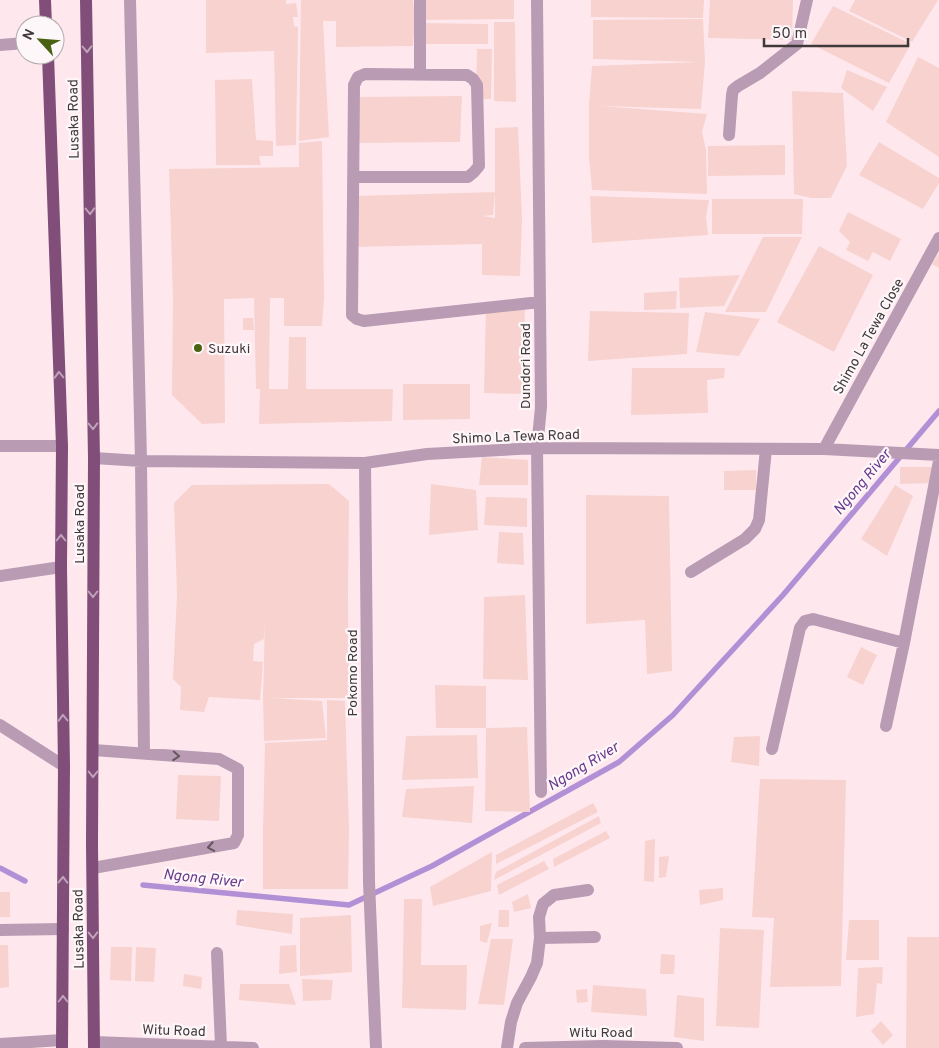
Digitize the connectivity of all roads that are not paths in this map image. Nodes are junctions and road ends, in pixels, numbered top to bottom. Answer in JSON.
{"nodes":[{"id":1,"x":45,"y":0,"type":"edge"},
{"id":2,"x":86,"y":0,"type":"edge"},
{"id":3,"x":130,"y":0,"type":"edge"},
{"id":4,"x":420,"y":0,"type":"edge"},
{"id":5,"x":537,"y":0,"type":"edge"},
{"id":6,"x":807,"y":0,"type":"edge"},
{"id":7,"x":46,"y":15,"type":"edge"},
{"id":8,"x":15,"y":44,"type":"edge"},
{"id":9,"x":0,"y":45,"type":"edge"},
{"id":10,"x":48,"y":65,"type":"edge"},
{"id":11,"x":420,"y":74,"type":"junction"},
{"id":12,"x":729,"y":135,"type":"dead end"},
{"id":13,"x":354,"y":177,"type":"junction"},
{"id":14,"x":939,"y":238,"type":"edge"},
{"id":15,"x":540,"y":302,"type":"junction"},
{"id":16,"x":0,"y":446,"type":"edge"},
{"id":17,"x":62,"y":446,"type":"junction"},
{"id":18,"x":537,"y":448,"type":"junction"},
{"id":19,"x":766,"y":449,"type":"junction"},
{"id":20,"x":824,"y":449,"type":"junction"},
{"id":21,"x":939,"y":455,"type":"edge"},
{"id":22,"x":94,"y":458,"type":"junction"},
{"id":23,"x":141,"y":461,"type":"junction"},
{"id":24,"x":939,"y":461,"type":"edge"},
{"id":25,"x":365,"y":464,"type":"junction"},
{"id":26,"x":61,"y":567,"type":"junction"},
{"id":27,"x":691,"y":572,"type":"dead end"},
{"id":28,"x":0,"y":576,"type":"edge"},
{"id":29,"x":904,"y":643,"type":"junction"},
{"id":30,"x":0,"y":725,"type":"edge"},
{"id":31,"x":886,"y":726,"type":"dead end"},
{"id":32,"x":772,"y":749,"type":"dead end"},
{"id":33,"x":93,"y":750,"type":"junction"},
{"id":34,"x":144,"y":754,"type":"junction"},
{"id":35,"x":64,"y":766,"type":"junction"},
{"id":36,"x":541,"y":792,"type":"dead end"},
{"id":37,"x":93,"y":868,"type":"junction"},
{"id":38,"x":588,"y":890,"type":"dead end"},
{"id":39,"x":63,"y":929,"type":"junction"},
{"id":40,"x":0,"y":930,"type":"edge"},
{"id":41,"x":595,"y":937,"type":"dead end"},
{"id":42,"x":540,"y":938,"type":"junction"},
{"id":43,"x":217,"y":953,"type":"dead end"},
{"id":44,"x":62,"y":1044,"type":"edge"},
{"id":45,"x":3,"y":1045,"type":"edge"},
{"id":46,"x":94,"y":1045,"type":"edge"},
{"id":47,"x":221,"y":1046,"type":"junction"},
{"id":48,"x":254,"y":1048,"type":"edge"},
{"id":49,"x":376,"y":1048,"type":"edge"},
{"id":50,"x":507,"y":1048,"type":"edge"},
{"id":51,"x":526,"y":1048,"type":"edge"},
{"id":52,"x":677,"y":1048,"type":"edge"}],
"edges":[{"from":1,"to":7,"type":"main road"},
{"from":2,"to":22,"type":"main road","name":"Lusaka Road","one_way":true},
{"from":3,"to":23,"type":"street"},
{"from":4,"to":11,"type":"street"},
{"from":5,"to":15,"type":"street","name":"Dundori Road"},
{"from":6,"to":12,"type":"street"},
{"from":8,"to":9,"type":"street"},
{"from":17,"to":10,"type":"main road","name":"Lusaka Road","one_way":true},
{"from":11,"to":13,"type":"street"},
{"from":11,"to":13,"type":"street"},
{"from":13,"to":15,"type":"street"},
{"from":14,"to":20,"type":"street","name":"Shimo La Tewa Close"},
{"from":15,"to":18,"type":"street","name":"Dundori Road"},
{"from":16,"to":17,"type":"street"},
{"from":26,"to":17,"type":"main road","name":"Lusaka Road","one_way":true},
{"from":18,"to":19,"type":"street","name":"Shimo La Tewa Road"},
{"from":18,"to":25,"type":"street","name":"Shimo La Tewa Road"},
{"from":18,"to":36,"type":"street","name":"Dundori Road"},
{"from":19,"to":20,"type":"street","name":"Shimo La Tewa Road"},
{"from":19,"to":27,"type":"street"},
{"from":20,"to":21,"type":"street","name":"Shimo La Tewa Road"},
{"from":22,"to":23,"type":"street","name":"Shimo La Tewa Road"},
{"from":22,"to":33,"type":"main road","name":"Lusaka Road","one_way":true},
{"from":23,"to":25,"type":"street","name":"Shimo La Tewa Road"},
{"from":23,"to":34,"type":"street"},
{"from":24,"to":29,"type":"street"},
{"from":25,"to":49,"type":"street","name":"Pokomo Road"},
{"from":26,"to":28,"type":"street"},
{"from":35,"to":26,"type":"main road","name":"Lusaka Road","one_way":true},
{"from":29,"to":31,"type":"street"},
{"from":29,"to":32,"type":"street"},
{"from":30,"to":35,"type":"street"},
{"from":33,"to":34,"type":"street"},
{"from":33,"to":37,"type":"main road","name":"Lusaka Road","one_way":true},
{"from":34,"to":37,"type":"street","one_way":true},
{"from":39,"to":35,"type":"main road","name":"Lusaka Road","one_way":true},
{"from":37,"to":46,"type":"main road","name":"Lusaka Road","one_way":true},
{"from":38,"to":42,"type":"street"},
{"from":39,"to":40,"type":"street"},
{"from":44,"to":39,"type":"main road","name":"Lusaka Road","one_way":true},
{"from":41,"to":42,"type":"street"},
{"from":42,"to":50,"type":"street"},
{"from":43,"to":47,"type":"street"},
{"from":44,"to":45,"type":"street"},
{"from":46,"to":47,"type":"street","name":"Witu Road"},
{"from":47,"to":48,"type":"street","name":"Witu Road"},
{"from":51,"to":52,"type":"street","name":"Witu Road"}]}
